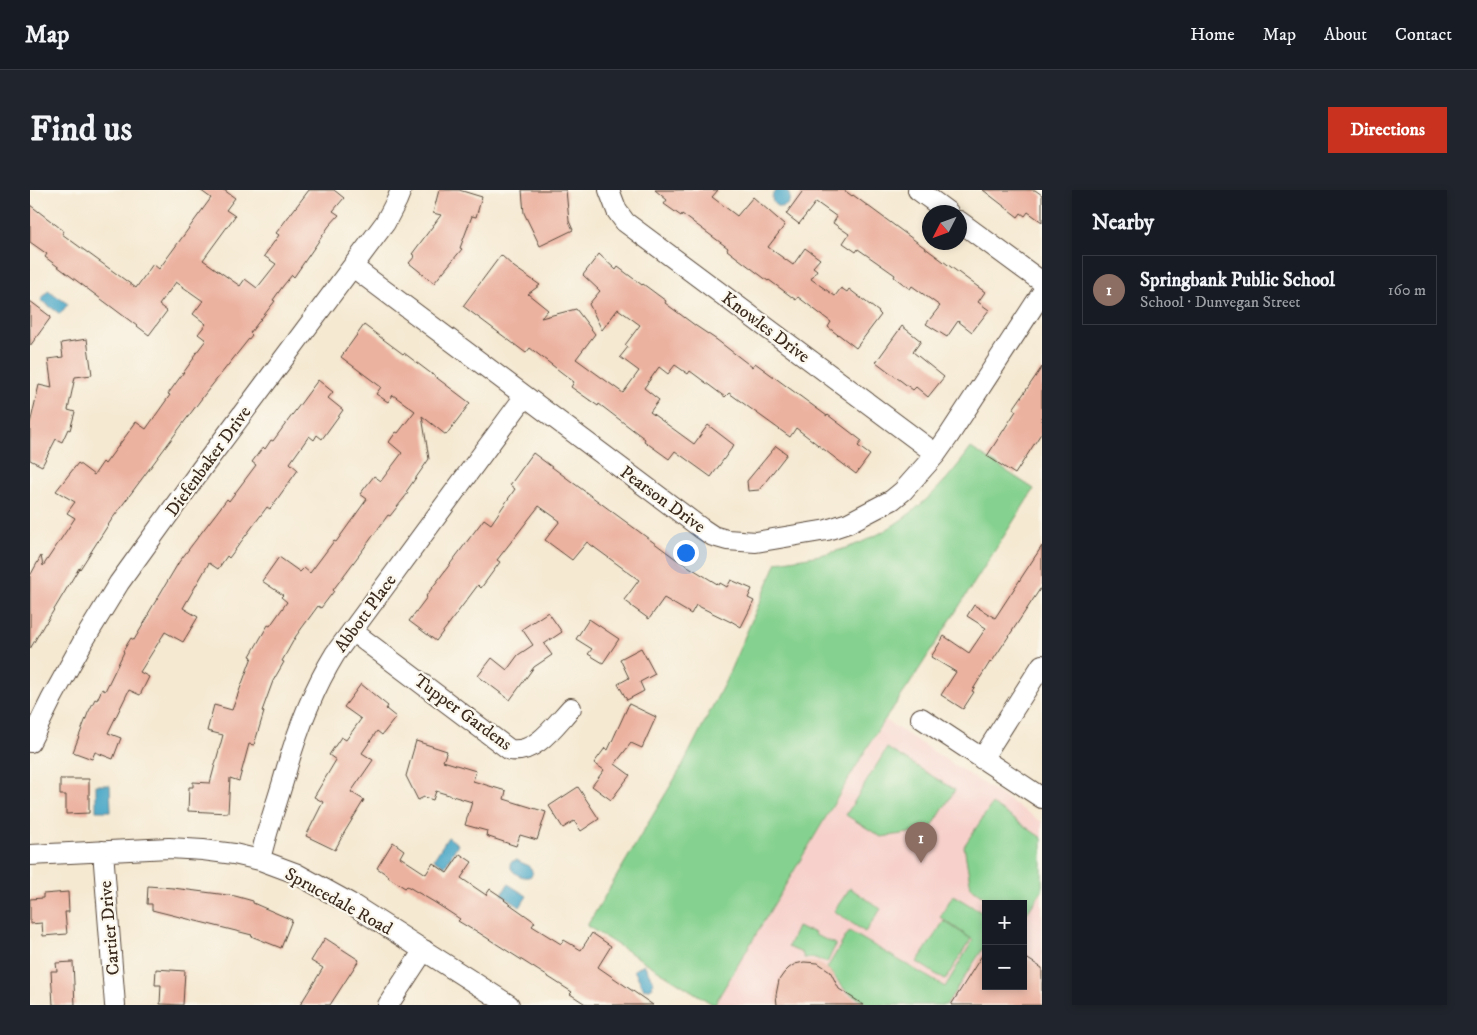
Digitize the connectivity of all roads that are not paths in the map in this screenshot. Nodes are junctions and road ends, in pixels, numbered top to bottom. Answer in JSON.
{"nodes":[{"id":1,"x":401,"y":190,"type":"edge"},
{"id":2,"x":609,"y":190,"type":"edge"},
{"id":3,"x":918,"y":190,"type":"edge"},
{"id":4,"x":938,"y":205,"type":"edge"},
{"id":5,"x":967,"y":226,"type":"edge"},
{"id":6,"x":352,"y":267,"type":"junction"},
{"id":7,"x":1042,"y":282,"type":"edge"},
{"id":8,"x":1042,"y":292,"type":"edge"},
{"id":9,"x":525,"y":396,"type":"junction"},
{"id":10,"x":936,"y":454,"type":"junction"},
{"id":11,"x":352,"y":631,"type":"junction"},
{"id":12,"x":1042,"y":665,"type":"edge"},
{"id":13,"x":571,"y":708,"type":"dead end"},
{"id":14,"x":921,"y":718,"type":"dead end"},
{"id":15,"x":30,"y":742,"type":"edge"},
{"id":16,"x":982,"y":759,"type":"junction"},
{"id":17,"x":1042,"y":798,"type":"edge"},
{"id":18,"x":103,"y":851,"type":"junction"},
{"id":19,"x":30,"y":855,"type":"edge"},
{"id":20,"x":260,"y":860,"type":"junction"},
{"id":21,"x":424,"y":950,"type":"junction"},
{"id":22,"x":115,"y":1005,"type":"edge"},
{"id":23,"x":388,"y":1005,"type":"edge"},
{"id":24,"x":509,"y":1005,"type":"edge"}],
"edges":[{"from":1,"to":6,"type":"street","name":"Diefenbaker Drive"},
{"from":2,"to":10,"type":"street","name":"Knowles Drive"},
{"from":3,"to":4,"type":"street"},
{"from":5,"to":7,"type":"street"},
{"from":6,"to":9,"type":"street","name":"Pearson Drive"},
{"from":6,"to":15,"type":"street","name":"Diefenbaker Drive"},
{"from":8,"to":10,"type":"street","name":"Pearson Drive"},
{"from":9,"to":10,"type":"street","name":"Pearson Drive"},
{"from":9,"to":11,"type":"street","name":"Abbott Place"},
{"from":11,"to":13,"type":"street","name":"Tupper Gardens"},
{"from":11,"to":20,"type":"street","name":"Abbott Place"},
{"from":12,"to":16,"type":"street"},
{"from":14,"to":16,"type":"street"},
{"from":16,"to":17,"type":"street"},
{"from":18,"to":19,"type":"street","name":"Sprucedale Road"},
{"from":18,"to":20,"type":"street","name":"Sprucedale Road"},
{"from":18,"to":22,"type":"street","name":"Cartier Drive"},
{"from":20,"to":21,"type":"street","name":"Sprucedale Road"},
{"from":21,"to":23,"type":"street"},
{"from":21,"to":24,"type":"street","name":"Sprucedale Road"}]}
